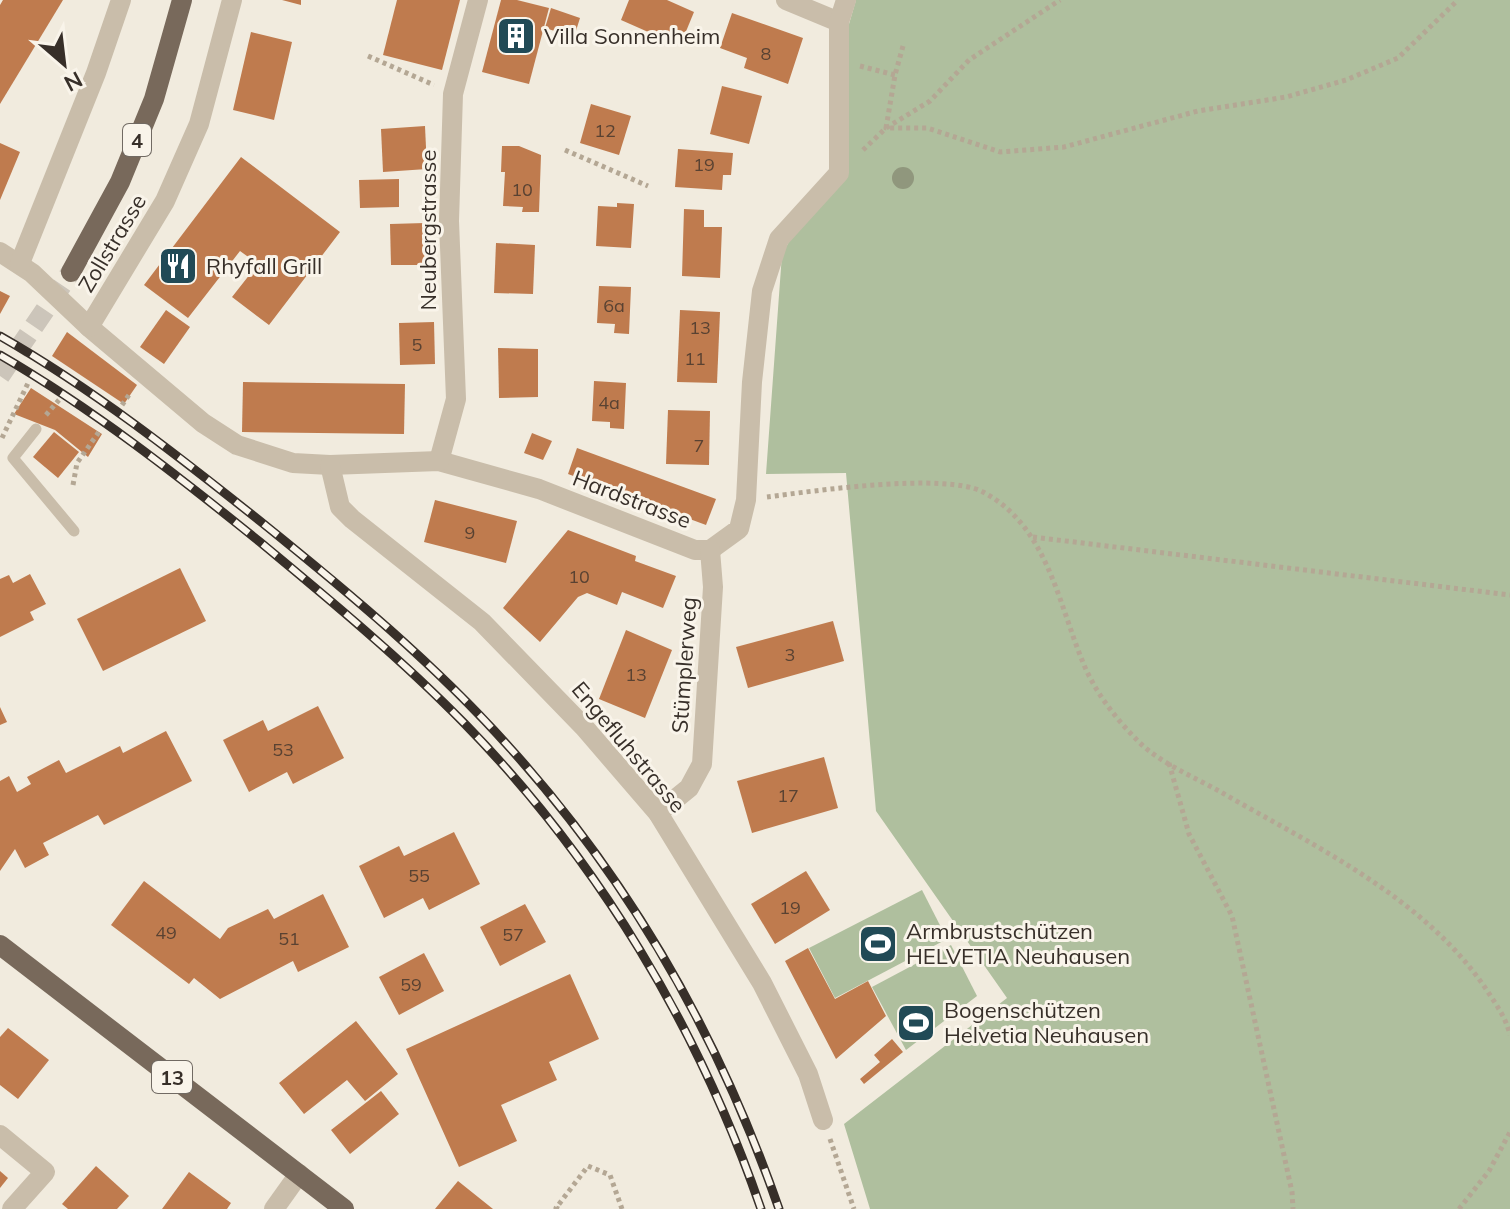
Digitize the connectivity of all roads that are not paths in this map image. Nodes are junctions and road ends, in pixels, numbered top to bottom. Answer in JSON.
{"nodes":[{"id":1,"x":121,"y":0,"type":"edge"},
{"id":2,"x":182,"y":0,"type":"edge"},
{"id":3,"x":232,"y":0,"type":"edge"},
{"id":4,"x":478,"y":0,"type":"edge"},
{"id":5,"x":786,"y":0,"type":"edge"},
{"id":6,"x":846,"y":0,"type":"edge"},
{"id":7,"x":839,"y":22,"type":"junction"},
{"id":8,"x":0,"y":252,"type":"edge"},
{"id":9,"x":20,"y":263,"type":"junction"},
{"id":10,"x":71,"y":272,"type":"tunnel mouth"},
{"id":11,"x":89,"y":327,"type":"junction"},
{"id":12,"x":36,"y":429,"type":"dead end"},
{"id":13,"x":439,"y":461,"type":"junction"},
{"id":14,"x":330,"y":465,"type":"junction"},
{"id":15,"x":74,"y":531,"type":"dead end"},
{"id":16,"x":710,"y":550,"type":"junction"},
{"id":17,"x":658,"y":813,"type":"junction"},
{"id":18,"x":0,"y":945,"type":"edge"},
{"id":19,"x":823,"y":1120,"type":"road end"},
{"id":20,"x":0,"y":1135,"type":"edge"},
{"id":21,"x":299,"y":1174,"type":"junction"},
{"id":22,"x":12,"y":1209,"type":"edge"},
{"id":23,"x":274,"y":1209,"type":"edge"},
{"id":24,"x":344,"y":1209,"type":"edge"}],
"edges":[{"from":1,"to":9,"type":"street"},
{"from":2,"to":10,"type":"main road","name":"Zollstrasse","number":"4"},
{"from":3,"to":11,"type":"street","name":"Zollstrasse"},
{"from":4,"to":13,"type":"street","name":"Neubergstrasse"},
{"from":5,"to":7,"type":"street"},
{"from":6,"to":7,"type":"street"},
{"from":7,"to":16,"type":"street","name":"Hardstrasse"},
{"from":8,"to":9,"type":"street","name":"Hardstrasse"},
{"from":9,"to":11,"type":"street","name":"Hardstrasse"},
{"from":11,"to":14,"type":"street","name":"Hardstrasse"},
{"from":12,"to":15,"type":"lane"},
{"from":13,"to":14,"type":"street","name":"Hardstrasse"},
{"from":13,"to":16,"type":"street","name":"Hardstrasse"},
{"from":14,"to":17,"type":"street","name":"Engefluhstrasse"},
{"from":16,"to":17,"type":"street","name":"Stümplerweg"},
{"from":17,"to":19,"type":"street","name":"Engefluhstrasse"},
{"from":18,"to":21,"type":"main road","number":"13"},
{"from":20,"to":22,"type":"street"},
{"from":21,"to":23,"type":"street"},
{"from":21,"to":24,"type":"main road","number":"13"}]}
